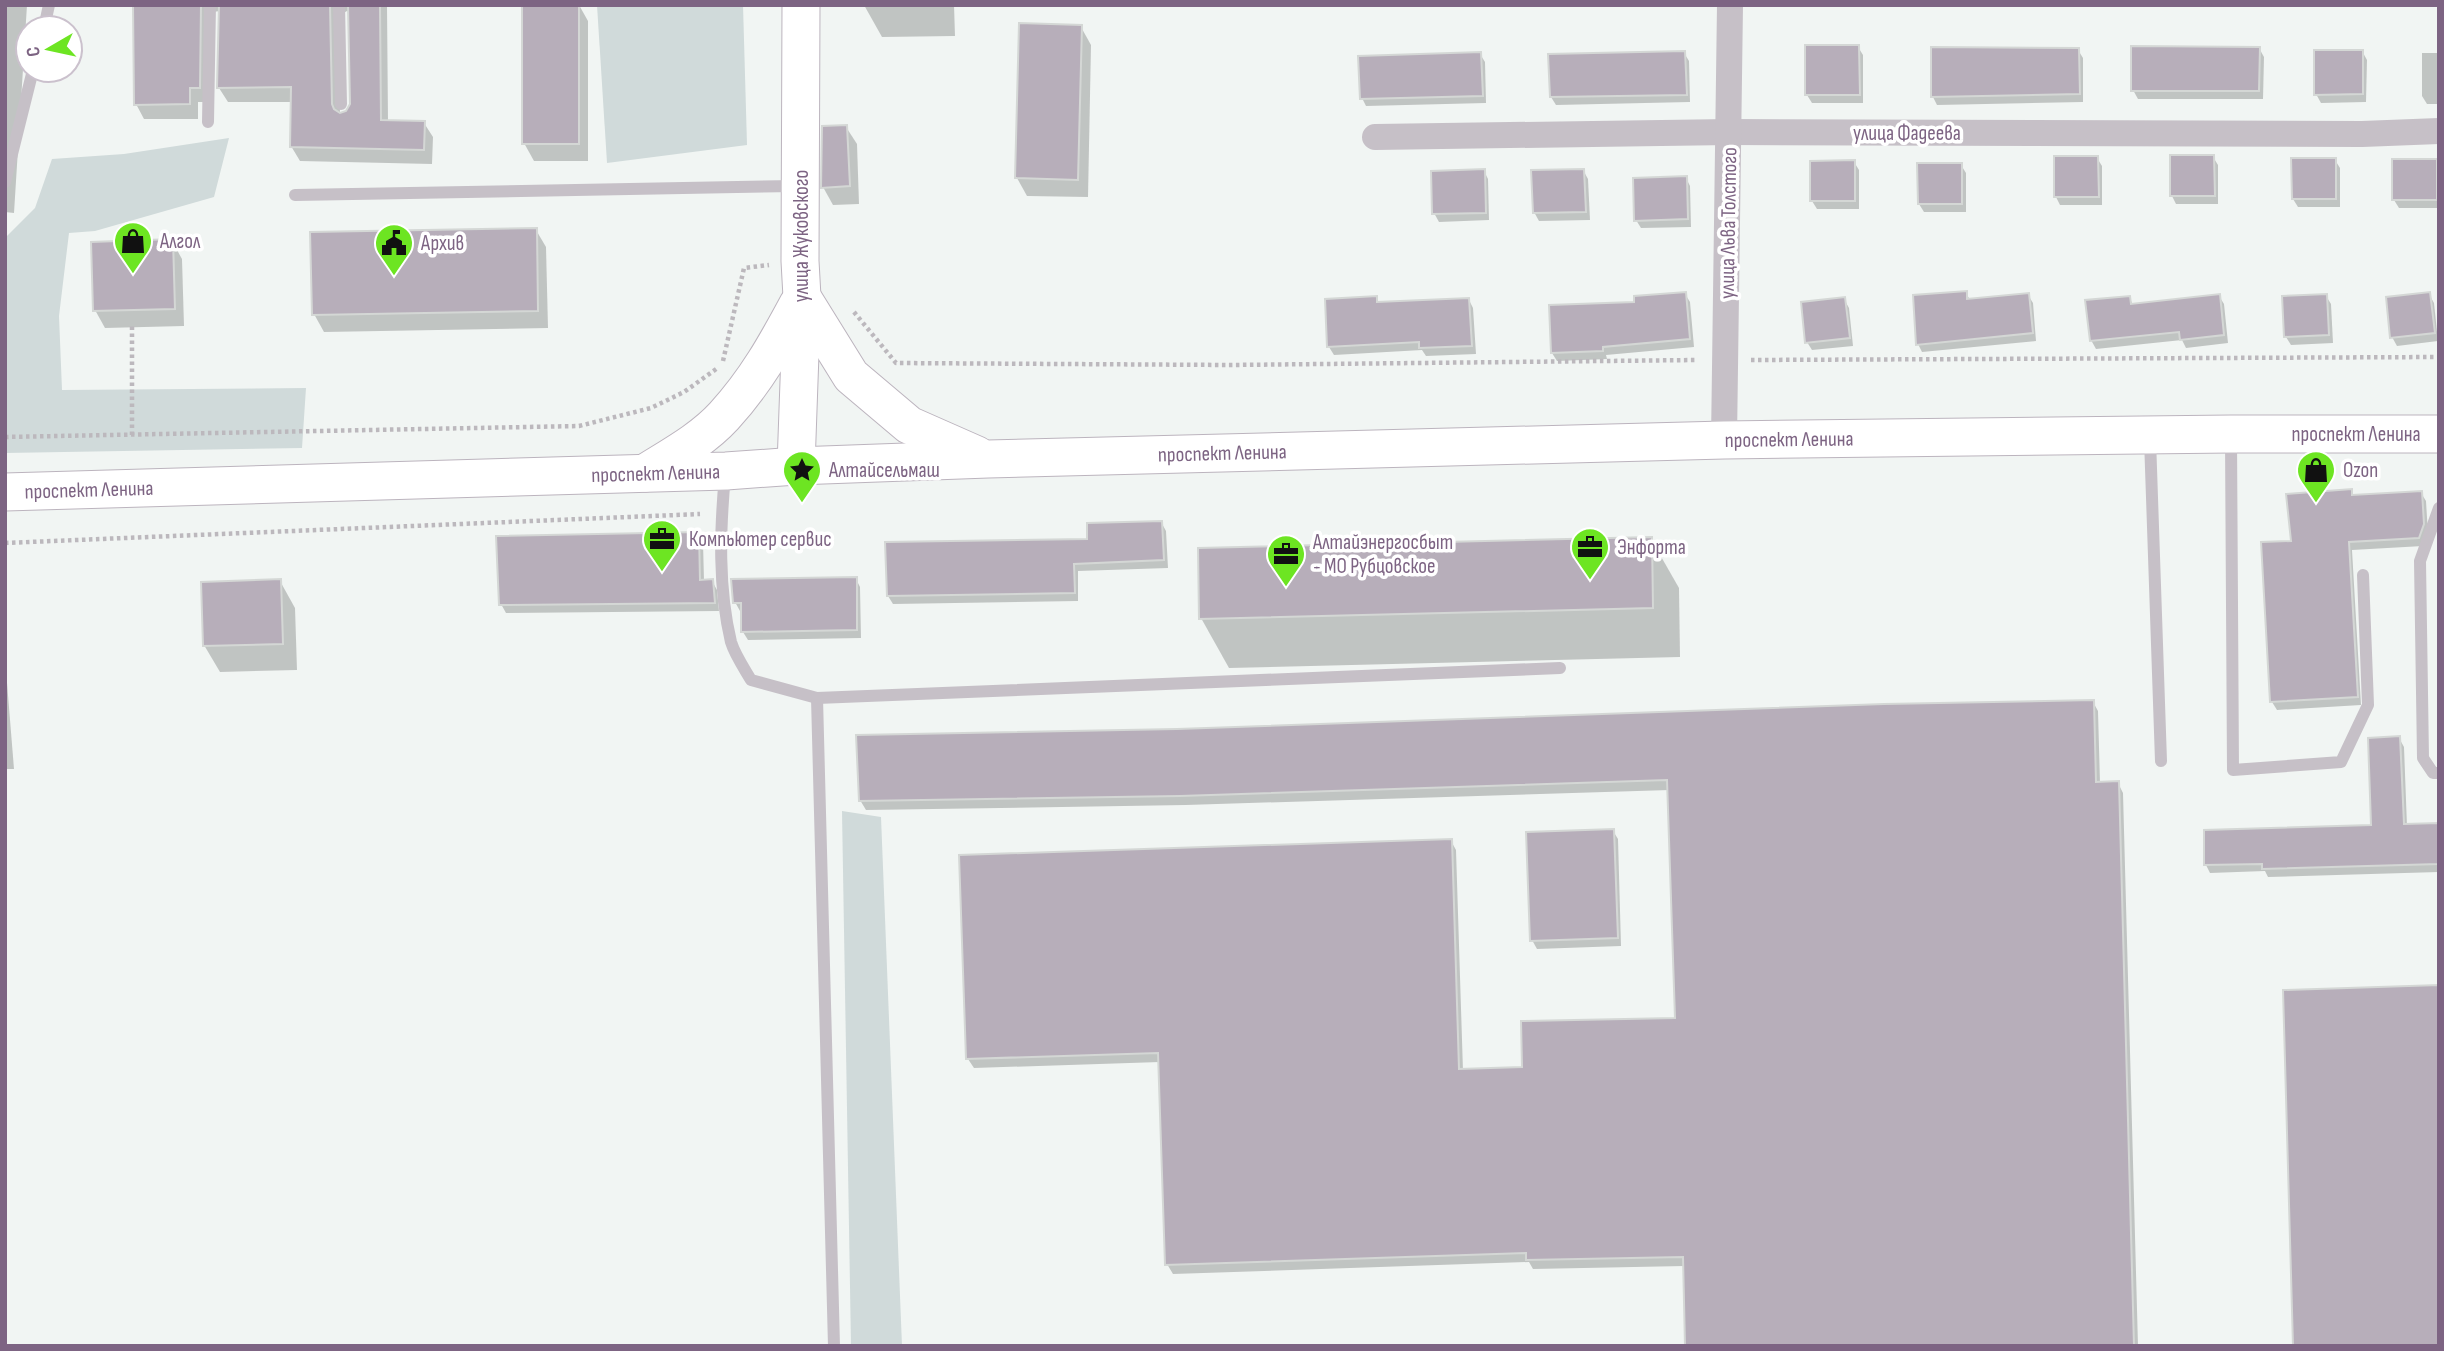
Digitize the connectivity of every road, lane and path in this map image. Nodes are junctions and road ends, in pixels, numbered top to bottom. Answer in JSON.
{"nodes":[{"id":1,"x":210,"y":5,"type":"edge"},
{"id":2,"x":339,"y":5,"type":"edge"},
{"id":3,"x":802,"y":5,"type":"edge"},
{"id":4,"x":1730,"y":5,"type":"edge"},
{"id":5,"x":30,"y":84,"type":"edge"},
{"id":6,"x":341,"y":104,"type":"dead end"},
{"id":7,"x":208,"y":122,"type":"dead end"},
{"id":8,"x":2439,"y":131,"type":"edge"},
{"id":9,"x":1730,"y":132,"type":"junction"},
{"id":10,"x":1375,"y":137,"type":"dead end"},
{"id":11,"x":5,"y":182,"type":"edge"},
{"id":12,"x":800,"y":186,"type":"junction"},
{"id":13,"x":295,"y":195,"type":"dead end"},
{"id":14,"x":800,"y":261,"type":"junction"},
{"id":15,"x":802,"y":297,"type":"junction"},
{"id":16,"x":847,"y":303,"type":"dead end"},
{"id":17,"x":132,"y":325,"type":"dead end"},
{"id":18,"x":2439,"y":358,"type":"edge"},
{"id":19,"x":1725,"y":360,"type":"junction"},
{"id":20,"x":2231,"y":434,"type":"junction"},
{"id":21,"x":2439,"y":434,"type":"edge"},
{"id":22,"x":132,"y":435,"type":"junction"},
{"id":23,"x":2149,"y":435,"type":"junction"},
{"id":24,"x":5,"y":437,"type":"edge"},
{"id":25,"x":1724,"y":440,"type":"junction"},
{"id":26,"x":988,"y":459,"type":"junction"},
{"id":27,"x":796,"y":466,"type":"junction"},
{"id":28,"x":726,"y":471,"type":"junction"},
{"id":29,"x":643,"y":474,"type":"junction"},
{"id":30,"x":5,"y":492,"type":"edge"},
{"id":31,"x":2439,"y":508,"type":"edge"},
{"id":32,"x":722,"y":513,"type":"junction"},
{"id":33,"x":5,"y":543,"type":"edge"},
{"id":34,"x":2363,"y":575,"type":"dead end"},
{"id":35,"x":1560,"y":668,"type":"dead end"},
{"id":36,"x":817,"y":698,"type":"junction"},
{"id":37,"x":2161,"y":761,"type":"dead end"},
{"id":38,"x":2439,"y":773,"type":"edge"},
{"id":39,"x":834,"y":1346,"type":"edge"}],
"edges":[{"from":1,"to":7,"type":"lane"},
{"from":2,"to":6,"type":"lane"},
{"from":3,"to":12,"type":"street","name":"улица Жуковского"},
{"from":4,"to":9,"type":"street","name":"улица Льва Толстого"},
{"from":5,"to":11,"type":"lane"},
{"from":8,"to":9,"type":"street","name":"улица Фадеева"},
{"from":9,"to":10,"type":"street","name":"улица Фадеева"},
{"from":9,"to":19,"type":"street","name":"улица Льва Толстого"},
{"from":12,"to":13,"type":"lane"},
{"from":12,"to":14,"type":"street","name":"улица Жуковского"},
{"from":14,"to":15,"type":"street","name":"улица Жуковского"},
{"from":14,"to":22,"type":"path"},
{"from":15,"to":26,"type":"street"},
{"from":15,"to":27,"type":"street","name":"улица Жуковского"},
{"from":15,"to":29,"type":"street"},
{"from":16,"to":19,"type":"path"},
{"from":17,"to":22,"type":"path"},
{"from":18,"to":19,"type":"path"},
{"from":19,"to":25,"type":"street","name":"улица Льва Толстого"},
{"from":20,"to":21,"type":"street","name":"проспект Ленина"},
{"from":20,"to":23,"type":"street","name":"проспект Ленина"},
{"from":20,"to":34,"type":"lane"},
{"from":22,"to":24,"type":"path"},
{"from":23,"to":25,"type":"street","name":"проспект Ленина"},
{"from":23,"to":37,"type":"lane"},
{"from":25,"to":26,"type":"street","name":"проспект Ленина"},
{"from":26,"to":27,"type":"street","name":"проспект Ленина"},
{"from":27,"to":28,"type":"street","name":"проспект Ленина"},
{"from":28,"to":29,"type":"street","name":"проспект Ленина"},
{"from":28,"to":32,"type":"lane"},
{"from":29,"to":30,"type":"street","name":"проспект Ленина"},
{"from":31,"to":38,"type":"lane"},
{"from":32,"to":33,"type":"path"},
{"from":32,"to":36,"type":"lane"},
{"from":35,"to":36,"type":"lane"},
{"from":36,"to":39,"type":"lane"}]}
